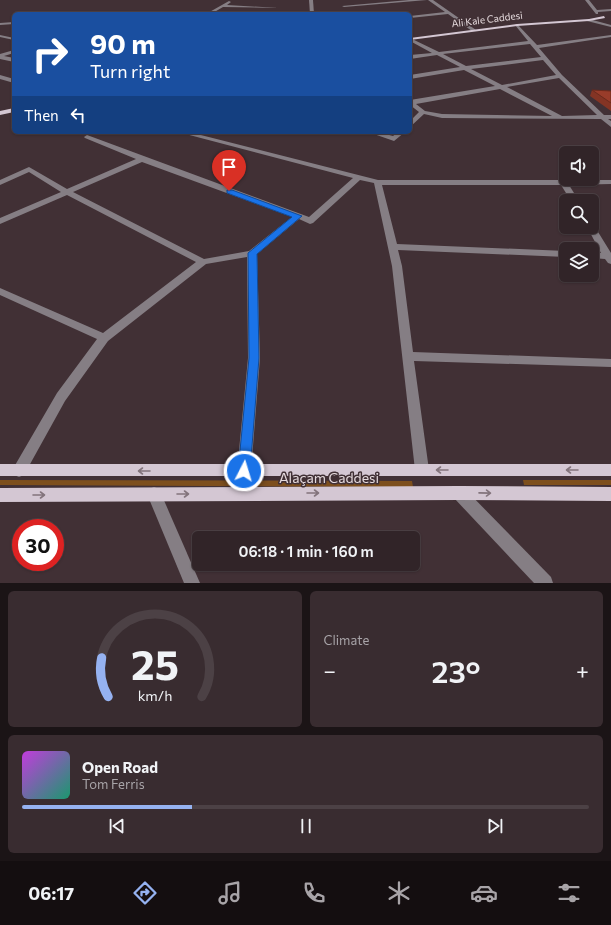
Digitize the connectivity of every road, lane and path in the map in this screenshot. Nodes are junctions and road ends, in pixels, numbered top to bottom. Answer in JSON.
{"nodes":[{"id":1,"x":231,"y":0,"type":"edge"},
{"id":2,"x":310,"y":0,"type":"edge"},
{"id":3,"x":340,"y":0,"type":"edge"},
{"id":4,"x":425,"y":0,"type":"edge"},
{"id":5,"x":430,"y":0,"type":"edge"},
{"id":6,"x":587,"y":0,"type":"edge"},
{"id":7,"x":279,"y":4,"type":"dead end"},
{"id":8,"x":223,"y":6,"type":"junction"},
{"id":9,"x":344,"y":6,"type":"junction"},
{"id":10,"x":277,"y":8,"type":"junction"},
{"id":11,"x":349,"y":10,"type":"dead end"},
{"id":12,"x":611,"y":10,"type":"edge"},
{"id":13,"x":212,"y":12,"type":"edge"},
{"id":14,"x":276,"y":12,"type":"edge"},
{"id":15,"x":312,"y":12,"type":"edge"},
{"id":16,"x":596,"y":12,"type":"junction"},
{"id":17,"x":449,"y":13,"type":"junction"},
{"id":18,"x":590,"y":14,"type":"junction"},
{"id":19,"x":607,"y":16,"type":"edge"},
{"id":20,"x":412,"y":17,"type":"edge"},
{"id":21,"x":589,"y":20,"type":"junction"},
{"id":22,"x":566,"y":21,"type":"junction"},
{"id":23,"x":12,"y":23,"type":"edge"},
{"id":24,"x":0,"y":24,"type":"edge"},
{"id":25,"x":517,"y":25,"type":"junction"},
{"id":26,"x":611,"y":26,"type":"edge"},
{"id":27,"x":474,"y":30,"type":"junction"},
{"id":28,"x":0,"y":36,"type":"edge"},
{"id":29,"x":611,"y":36,"type":"edge"},
{"id":30,"x":12,"y":39,"type":"edge"},
{"id":31,"x":412,"y":39,"type":"edge"},
{"id":32,"x":412,"y":40,"type":"edge"},
{"id":33,"x":533,"y":44,"type":"junction"},
{"id":34,"x":12,"y":52,"type":"edge"},
{"id":35,"x":436,"y":53,"type":"junction"},
{"id":36,"x":0,"y":56,"type":"edge"},
{"id":37,"x":412,"y":57,"type":"edge"},
{"id":38,"x":544,"y":58,"type":"junction"},
{"id":39,"x":12,"y":59,"type":"edge"},
{"id":40,"x":464,"y":68,"type":"junction"},
{"id":41,"x":560,"y":76,"type":"junction"},
{"id":42,"x":0,"y":77,"type":"edge"},
{"id":43,"x":412,"y":77,"type":"edge"},
{"id":44,"x":12,"y":80,"type":"edge"},
{"id":45,"x":500,"y":86,"type":"junction"},
{"id":46,"x":412,"y":102,"type":"edge"},
{"id":47,"x":412,"y":104,"type":"edge"},
{"id":48,"x":12,"y":110,"type":"edge"},
{"id":49,"x":423,"y":112,"type":"junction"},
{"id":50,"x":0,"y":113,"type":"edge"},
{"id":51,"x":603,"y":117,"type":"junction"},
{"id":52,"x":611,"y":117,"type":"edge"},
{"id":53,"x":560,"y":118,"type":"junction"},
{"id":54,"x":412,"y":123,"type":"edge"},
{"id":55,"x":611,"y":125,"type":"edge"},
{"id":56,"x":189,"y":134,"type":"edge"},
{"id":57,"x":378,"y":134,"type":"edge"},
{"id":58,"x":400,"y":134,"type":"edge"},
{"id":59,"x":87,"y":137,"type":"dead end"},
{"id":60,"x":142,"y":159,"type":"junction"},
{"id":61,"x":358,"y":177,"type":"junction"},
{"id":62,"x":378,"y":182,"type":"junction"},
{"id":63,"x":599,"y":182,"type":"edge"},
{"id":64,"x":611,"y":182,"type":"edge"},
{"id":65,"x":0,"y":183,"type":"edge"},
{"id":66,"x":559,"y":183,"type":"edge"},
{"id":67,"x":67,"y":192,"type":"junction"},
{"id":68,"x":298,"y":216,"type":"junction"},
{"id":69,"x":0,"y":221,"type":"edge"},
{"id":70,"x":595,"y":234,"type":"edge"},
{"id":71,"x":393,"y":247,"type":"junction"},
{"id":72,"x":252,"y":253,"type":"junction"},
{"id":73,"x":559,"y":254,"type":"edge"},
{"id":74,"x":599,"y":256,"type":"edge"},
{"id":75,"x":610,"y":257,"type":"edge"},
{"id":76,"x":203,"y":262,"type":"junction"},
{"id":77,"x":0,"y":291,"type":"edge"},
{"id":78,"x":104,"y":338,"type":"junction"},
{"id":79,"x":408,"y":356,"type":"junction"},
{"id":80,"x":611,"y":363,"type":"edge"},
{"id":81,"x":0,"y":470,"type":"edge"},
{"id":82,"x":18,"y":470,"type":"junction"},
{"id":83,"x":422,"y":470,"type":"junction"},
{"id":84,"x":611,"y":470,"type":"edge"},
{"id":85,"x":244,"y":471,"type":"junction"},
{"id":86,"x":459,"y":493,"type":"junction"},
{"id":87,"x":154,"y":494,"type":"junction"},
{"id":88,"x":611,"y":494,"type":"edge"},
{"id":89,"x":0,"y":495,"type":"edge"},
{"id":90,"x":192,"y":583,"type":"edge"},
{"id":91,"x":546,"y":583,"type":"edge"}],
"edges":[{"from":1,"to":8,"type":"street"},
{"from":2,"to":15,"type":"street"},
{"from":3,"to":9,"type":"street"},
{"from":4,"to":9,"type":"street"},
{"from":5,"to":17,"type":"street"},
{"from":6,"to":16,"type":"street"},
{"from":7,"to":10,"type":"street"},
{"from":8,"to":10,"type":"street"},
{"from":8,"to":13,"type":"street"},
{"from":9,"to":11,"type":"street"},
{"from":10,"to":14,"type":"street"},
{"from":12,"to":16,"type":"street"},
{"from":16,"to":18,"type":"main road","name":"Ali Kale Caddesi"},
{"from":16,"to":19,"type":"main road","name":"Ali Kale Caddesi"},
{"from":17,"to":20,"type":"street"},
{"from":17,"to":27,"type":"street"},
{"from":18,"to":19,"type":"main road"},
{"from":18,"to":22,"type":"main road","name":"Ali Kale Caddesi"},
{"from":19,"to":21,"type":"main road","name":"Ali Kale Caddesi"},
{"from":21,"to":22,"type":"main road","name":"Ali Kale Caddesi"},
{"from":21,"to":26,"type":"street"},
{"from":22,"to":25,"type":"main road","name":"Ali Kale Caddesi"},
{"from":23,"to":24,"type":"street"},
{"from":25,"to":27,"type":"main road","name":"Ali Kale Caddesi"},
{"from":25,"to":33,"type":"street"},
{"from":27,"to":31,"type":"main road","name":"Ali Kale Caddesi"},
{"from":28,"to":30,"type":"street"},
{"from":29,"to":33,"type":"street"},
{"from":32,"to":35,"type":"street"},
{"from":33,"to":35,"type":"street"},
{"from":33,"to":38,"type":"street"},
{"from":34,"to":36,"type":"street"},
{"from":35,"to":37,"type":"street"},
{"from":35,"to":40,"type":"street"},
{"from":36,"to":39,"type":"street"},
{"from":38,"to":40,"type":"street"},
{"from":38,"to":41,"type":"street"},
{"from":40,"to":43,"type":"street"},
{"from":40,"to":45,"type":"street"},
{"from":41,"to":45,"type":"street"},
{"from":41,"to":51,"type":"street"},
{"from":42,"to":44,"type":"street"},
{"from":45,"to":46,"type":"street"},
{"from":45,"to":53,"type":"street"},
{"from":47,"to":49,"type":"street"},
{"from":48,"to":50,"type":"main road"},
{"from":49,"to":53,"type":"street"},
{"from":49,"to":54,"type":"street"},
{"from":51,"to":52,"type":"street"},
{"from":51,"to":53,"type":"street"},
{"from":51,"to":55,"type":"street"},
{"from":56,"to":61,"type":"street"},
{"from":57,"to":58,"type":"street"},
{"from":59,"to":60,"type":"street"},
{"from":60,"to":67,"type":"street"},
{"from":60,"to":68,"type":"street"},
{"from":61,"to":62,"type":"street"},
{"from":61,"to":68,"type":"street"},
{"from":62,"to":66,"type":"street"},
{"from":62,"to":71,"type":"street"},
{"from":63,"to":64,"type":"street"},
{"from":65,"to":67,"type":"street"},
{"from":67,"to":69,"type":"street"},
{"from":67,"to":76,"type":"street"},
{"from":68,"to":72,"type":"street"},
{"from":70,"to":75,"type":"street"},
{"from":71,"to":73,"type":"street"},
{"from":71,"to":79,"type":"street"},
{"from":72,"to":76,"type":"street"},
{"from":72,"to":85,"type":"street"},
{"from":74,"to":75,"type":"street"},
{"from":76,"to":78,"type":"street"},
{"from":77,"to":78,"type":"street"},
{"from":78,"to":82,"type":"street"},
{"from":79,"to":80,"type":"street"},
{"from":79,"to":83,"type":"street"},
{"from":81,"to":82,"type":"main road","name":"Alaçam Caddesi"},
{"from":85,"to":82,"type":"main road","name":"Alaçam Caddesi","one_way":true},
{"from":84,"to":83,"type":"main road","name":"Alaçam Caddesi","one_way":true},
{"from":83,"to":85,"type":"main road","name":"Alaçam Caddesi"},
{"from":87,"to":86,"type":"main road","name":"Alaçam Caddesi","one_way":true},
{"from":86,"to":88,"type":"main road","name":"Alaçam Caddesi","one_way":true},
{"from":86,"to":91,"type":"street"},
{"from":89,"to":87,"type":"main road","name":"Alaçam Caddesi","one_way":true},
{"from":87,"to":90,"type":"street"}]}
